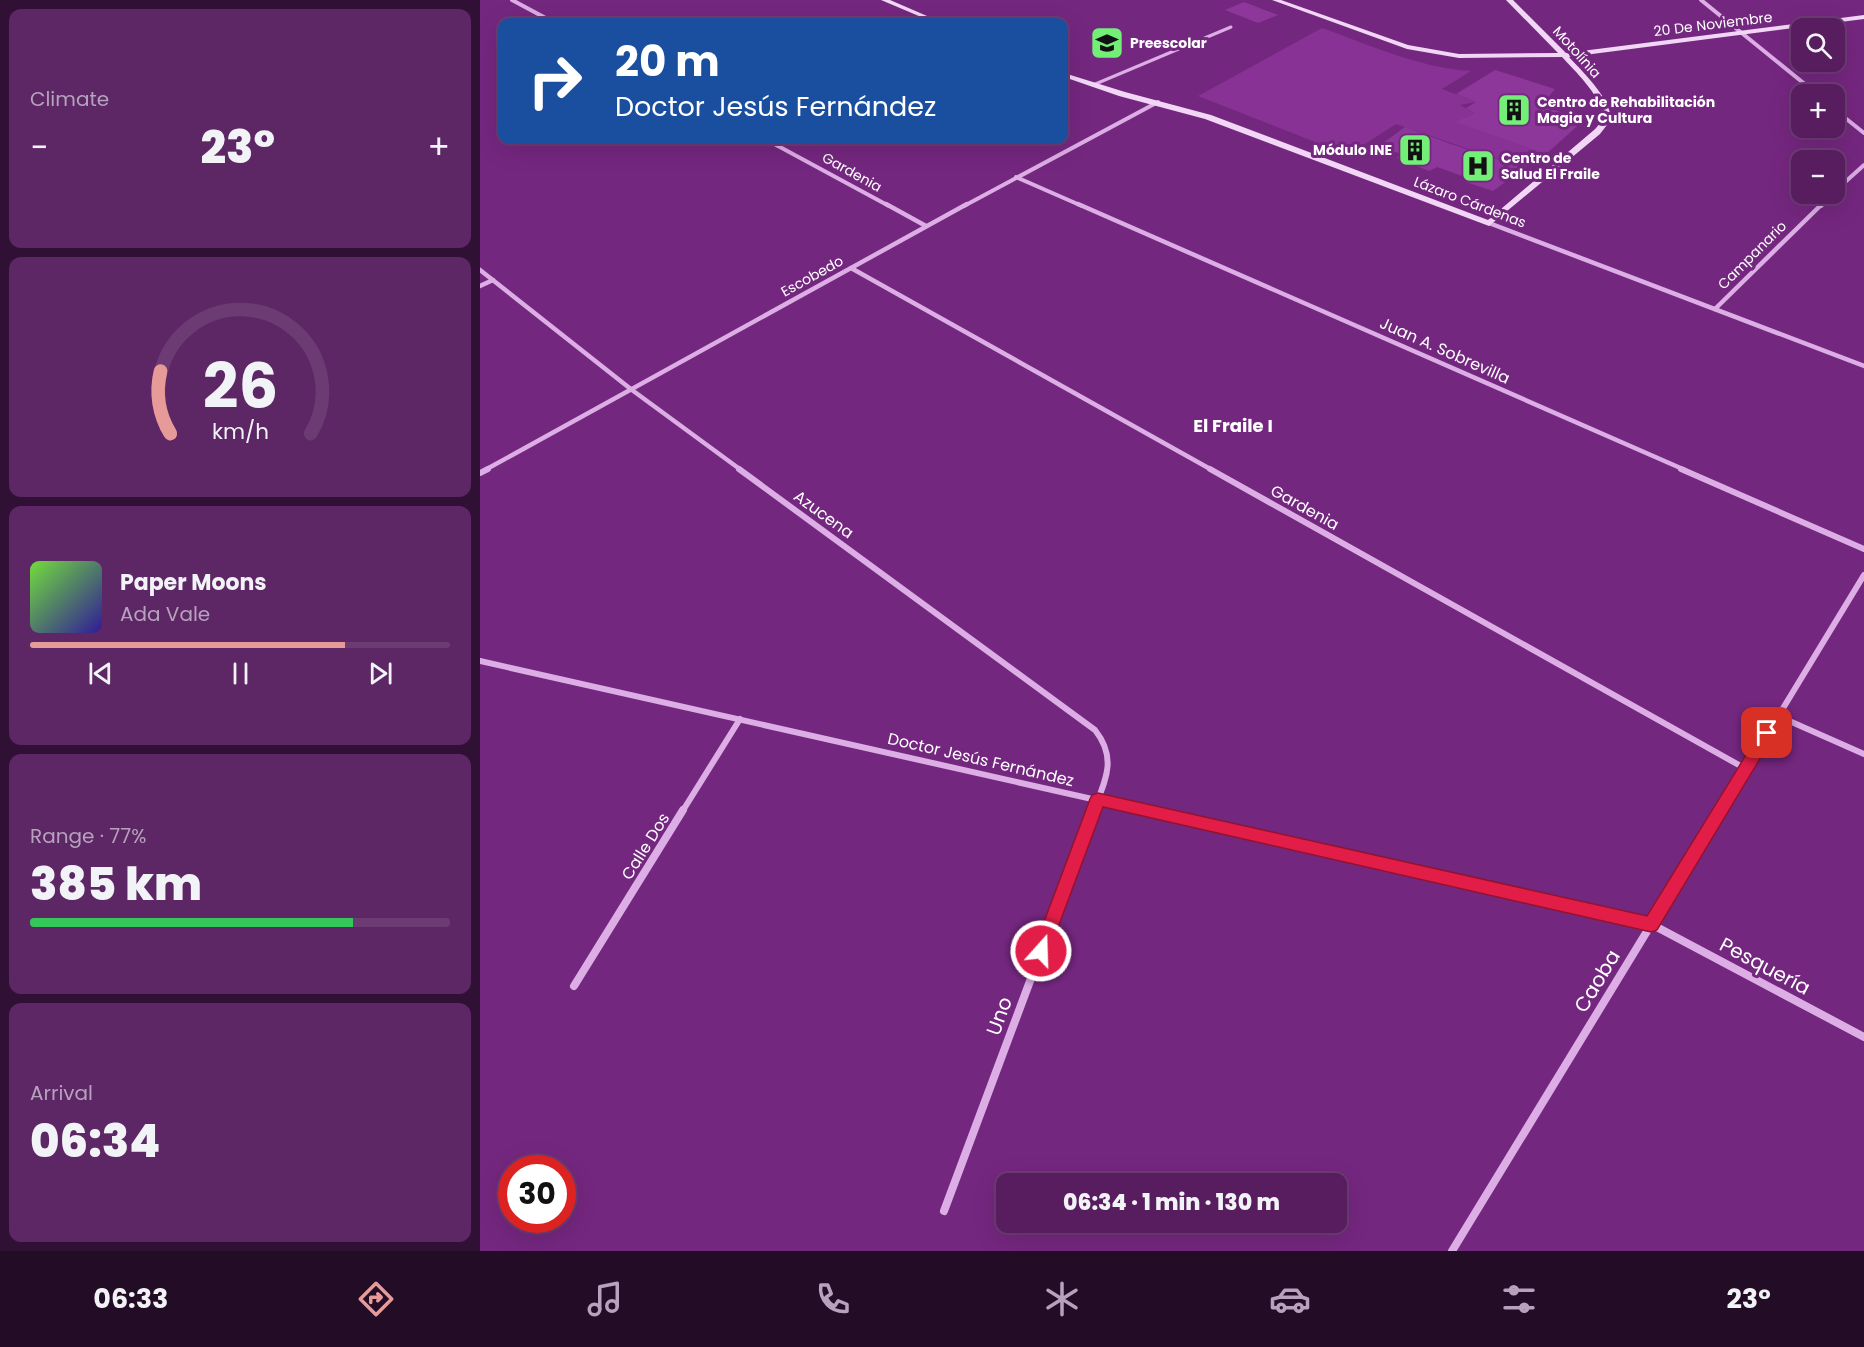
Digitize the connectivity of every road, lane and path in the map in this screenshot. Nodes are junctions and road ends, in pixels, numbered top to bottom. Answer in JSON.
{"nodes":[{"id":1,"x":512,"y":0,"type":"edge"},
{"id":2,"x":884,"y":0,"type":"edge"},
{"id":3,"x":1275,"y":0,"type":"edge"},
{"id":4,"x":1509,"y":0,"type":"edge"},
{"id":5,"x":1701,"y":0,"type":"edge"},
{"id":6,"x":1864,"y":17,"type":"edge"},
{"id":7,"x":546,"y":18,"type":"edge"},
{"id":8,"x":928,"y":18,"type":"edge"},
{"id":9,"x":1231,"y":27,"type":"dead end"},
{"id":10,"x":1742,"y":33,"type":"junction"},
{"id":11,"x":1564,"y":55,"type":"junction"},
{"id":12,"x":1068,"y":76,"type":"edge"},
{"id":13,"x":1805,"y":84,"type":"edge"},
{"id":14,"x":1093,"y":85,"type":"junction"},
{"id":15,"x":1158,"y":102,"type":"junction"},
{"id":16,"x":1845,"y":118,"type":"edge"},
{"id":17,"x":1864,"y":133,"type":"edge"},
{"id":18,"x":774,"y":144,"type":"edge"},
{"id":19,"x":1864,"y":165,"type":"edge"},
{"id":20,"x":1016,"y":177,"type":"junction"},
{"id":21,"x":1845,"y":183,"type":"edge"},
{"id":22,"x":1823,"y":204,"type":"edge"},
{"id":23,"x":1489,"y":223,"type":"junction"},
{"id":24,"x":926,"y":226,"type":"junction"},
{"id":25,"x":851,"y":268,"type":"junction"},
{"id":26,"x":480,"y":270,"type":"edge"},
{"id":27,"x":493,"y":280,"type":"junction"},
{"id":28,"x":480,"y":286,"type":"edge"},
{"id":29,"x":1715,"y":309,"type":"junction"},
{"id":30,"x":1864,"y":366,"type":"edge"},
{"id":31,"x":632,"y":390,"type":"junction"},
{"id":32,"x":480,"y":473,"type":"edge"},
{"id":33,"x":1864,"y":549,"type":"edge"},
{"id":34,"x":1864,"y":575,"type":"edge"},
{"id":35,"x":480,"y":661,"type":"edge"},
{"id":36,"x":1778,"y":716,"type":"junction"},
{"id":37,"x":740,"y":719,"type":"junction"},
{"id":38,"x":1864,"y":754,"type":"edge"},
{"id":39,"x":1746,"y":769,"type":"junction"},
{"id":40,"x":1098,"y":799,"type":"junction"},
{"id":41,"x":1651,"y":924,"type":"junction"},
{"id":42,"x":574,"y":986,"type":"dead end"},
{"id":43,"x":1864,"y":1037,"type":"edge"},
{"id":44,"x":944,"y":1211,"type":"dead end"},
{"id":45,"x":1452,"y":1251,"type":"edge"}],
"edges":[{"from":1,"to":7,"type":"street"},
{"from":2,"to":8,"type":"street"},
{"from":3,"to":11,"type":"street","name":"20 De Noviembre"},
{"from":4,"to":11,"type":"street","name":"Motolínia"},
{"from":5,"to":10,"type":"street"},
{"from":6,"to":10,"type":"street","name":"20 De Noviembre"},
{"from":9,"to":14,"type":"lane"},
{"from":10,"to":11,"type":"street","name":"20 De Noviembre"},
{"from":10,"to":13,"type":"street"},
{"from":11,"to":23,"type":"street","name":"Motolínia"},
{"from":12,"to":14,"type":"street","name":"Lázaro Cárdenas"},
{"from":14,"to":15,"type":"street","name":"Lázaro Cárdenas"},
{"from":15,"to":20,"type":"street","name":"Escobedo"},
{"from":15,"to":23,"type":"street","name":"Lázaro Cárdenas"},
{"from":16,"to":17,"type":"street"},
{"from":18,"to":24,"type":"street","name":"Gardenia"},
{"from":19,"to":21,"type":"street","name":"Campanario"},
{"from":20,"to":24,"type":"street","name":"Escobedo"},
{"from":20,"to":33,"type":"street","name":"Juan A. Sobrevilla"},
{"from":22,"to":29,"type":"street","name":"Campanario"},
{"from":23,"to":29,"type":"street","name":"Lázaro Cárdenas"},
{"from":24,"to":25,"type":"street","name":"Escobedo"},
{"from":25,"to":31,"type":"street","name":"Escobedo"},
{"from":25,"to":39,"type":"street","name":"Gardenia"},
{"from":26,"to":27,"type":"street","name":"Azucena"},
{"from":27,"to":28,"type":"street"},
{"from":27,"to":31,"type":"street","name":"Azucena"},
{"from":29,"to":30,"type":"street","name":"Lázaro Cárdenas"},
{"from":31,"to":32,"type":"street","name":"Escobedo"},
{"from":31,"to":40,"type":"street","name":"Azucena"},
{"from":34,"to":36,"type":"street","name":"Caoba"},
{"from":35,"to":37,"type":"street","name":"Doctor Jesús Fernández"},
{"from":36,"to":38,"type":"street"},
{"from":36,"to":39,"type":"street","name":"Caoba"},
{"from":37,"to":40,"type":"street","name":"Doctor Jesús Fernández"},
{"from":37,"to":42,"type":"street","name":"Calle Dos"},
{"from":39,"to":41,"type":"street","name":"Caoba"},
{"from":40,"to":41,"type":"street","name":"Doctor Jesús Fernández"},
{"from":40,"to":44,"type":"street","name":"Uno"},
{"from":41,"to":43,"type":"street","name":"Pesquería"},
{"from":41,"to":45,"type":"street","name":"Caoba"}]}
